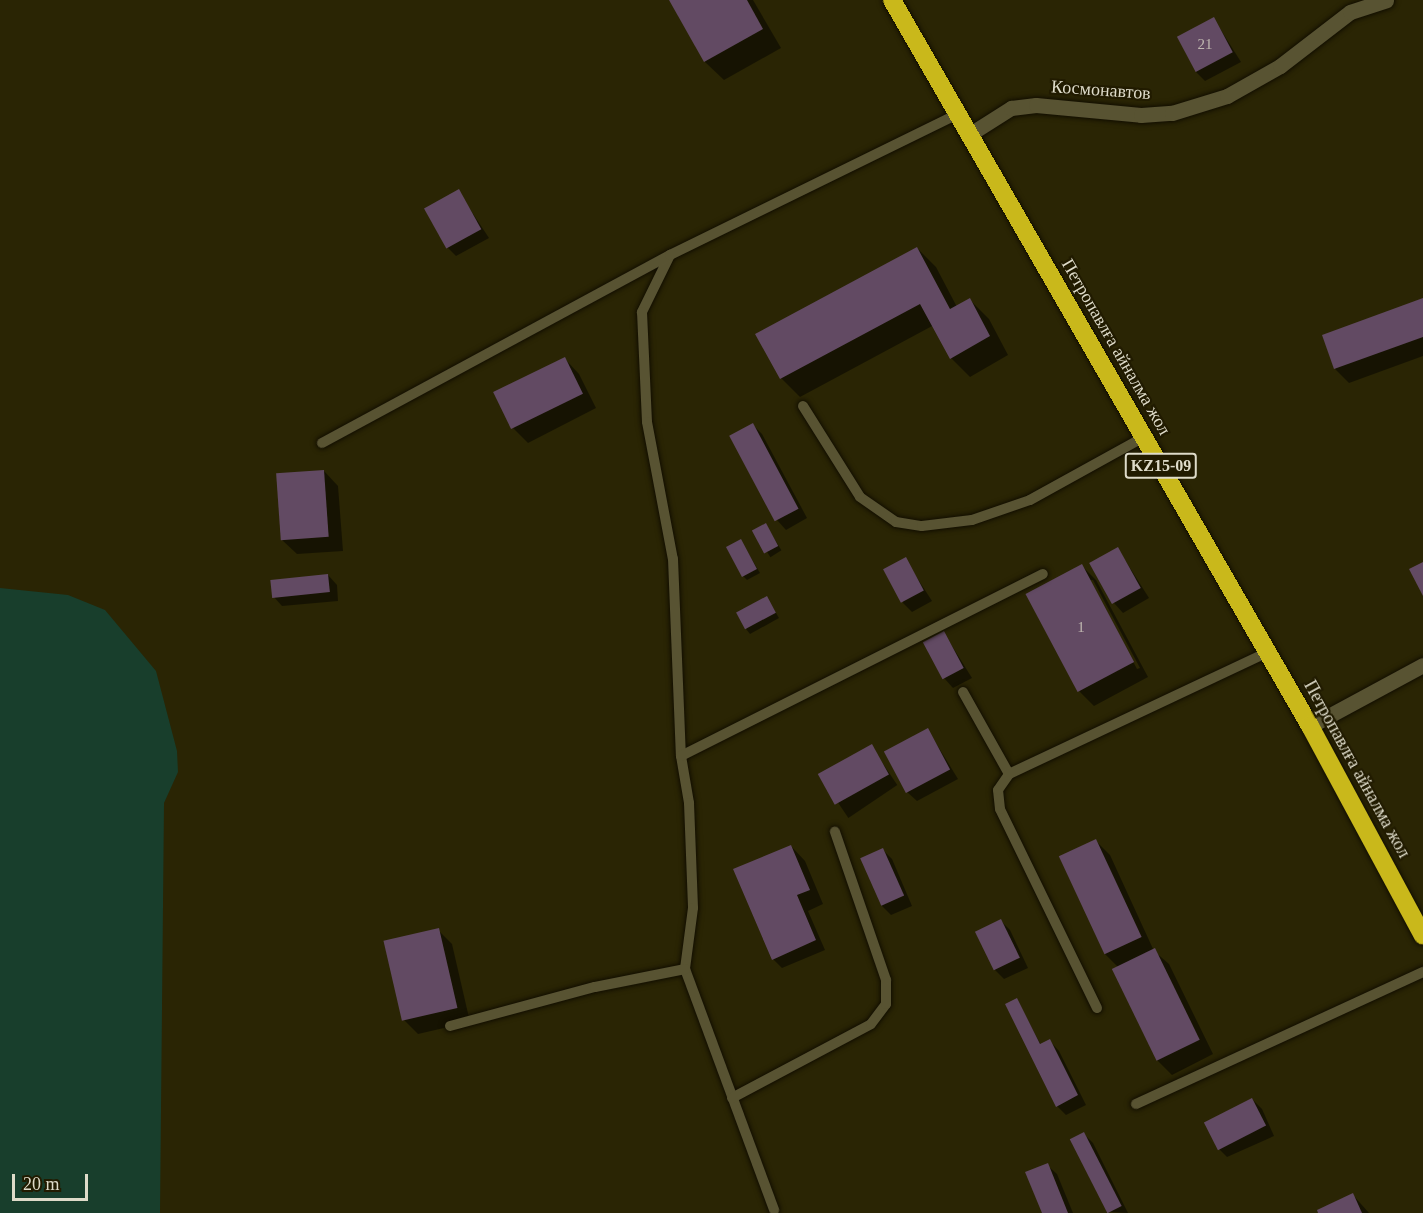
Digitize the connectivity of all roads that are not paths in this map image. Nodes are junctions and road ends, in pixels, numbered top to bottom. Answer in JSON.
{"nodes":[{"id":1,"x":892,"y":0,"type":"edge"},
{"id":2,"x":1386,"y":0,"type":"edge"},
{"id":3,"x":958,"y":114,"type":"junction"},
{"id":4,"x":970,"y":134,"type":"junction"},
{"id":5,"x":670,"y":255,"type":"junction"},
{"id":6,"x":803,"y":406,"type":"dead end"},
{"id":7,"x":1144,"y":437,"type":"junction"},
{"id":8,"x":322,"y":443,"type":"dead end"},
{"id":9,"x":1043,"y":574,"type":"dead end"},
{"id":10,"x":1268,"y":652,"type":"junction"},
{"id":11,"x":1423,"y":664,"type":"edge"},
{"id":12,"x":963,"y":692,"type":"dead end"},
{"id":13,"x":1310,"y":726,"type":"junction"},
{"id":14,"x":681,"y":756,"type":"junction"},
{"id":15,"x":1009,"y":774,"type":"junction"},
{"id":16,"x":836,"y":832,"type":"dead end"},
{"id":17,"x":1423,"y":936,"type":"edge"},
{"id":18,"x":685,"y":969,"type":"junction"},
{"id":19,"x":1423,"y":972,"type":"edge"},
{"id":20,"x":1097,"y":1008,"type":"dead end"},
{"id":21,"x":450,"y":1026,"type":"dead end"},
{"id":22,"x":732,"y":1098,"type":"junction"},
{"id":23,"x":1137,"y":1104,"type":"dead end"},
{"id":24,"x":774,"y":1210,"type":"dead end"}],
"edges":[{"from":1,"to":3,"type":"highway","name":"Петропавлға айналма жол","number":"KZ15-09"},
{"from":2,"to":4,"type":"street","name":"Космонавтов"},
{"from":3,"to":4,"type":"highway","name":"Петропавлға айналма жол","number":"KZ15-09"},
{"from":3,"to":5,"type":"lane"},
{"from":4,"to":7,"type":"highway","name":"Петропавлға айналма жол","number":"KZ15-09"},
{"from":5,"to":8,"type":"lane"},
{"from":5,"to":14,"type":"lane"},
{"from":6,"to":7,"type":"lane"},
{"from":7,"to":10,"type":"highway","name":"Петропавлға айналма жол","number":"KZ15-09"},
{"from":9,"to":14,"type":"lane"},
{"from":10,"to":13,"type":"highway","name":"Петропавлға айналма жол","number":"KZ15-09"},
{"from":10,"to":15,"type":"lane"},
{"from":11,"to":13,"type":"street"},
{"from":12,"to":15,"type":"lane"},
{"from":13,"to":17,"type":"highway","name":"Петропавлға айналма жол","number":"KZ15-09"},
{"from":14,"to":18,"type":"lane"},
{"from":15,"to":20,"type":"lane"},
{"from":16,"to":22,"type":"lane"},
{"from":18,"to":21,"type":"lane"},
{"from":18,"to":22,"type":"lane"},
{"from":19,"to":23,"type":"lane"},
{"from":22,"to":24,"type":"lane"}]}
